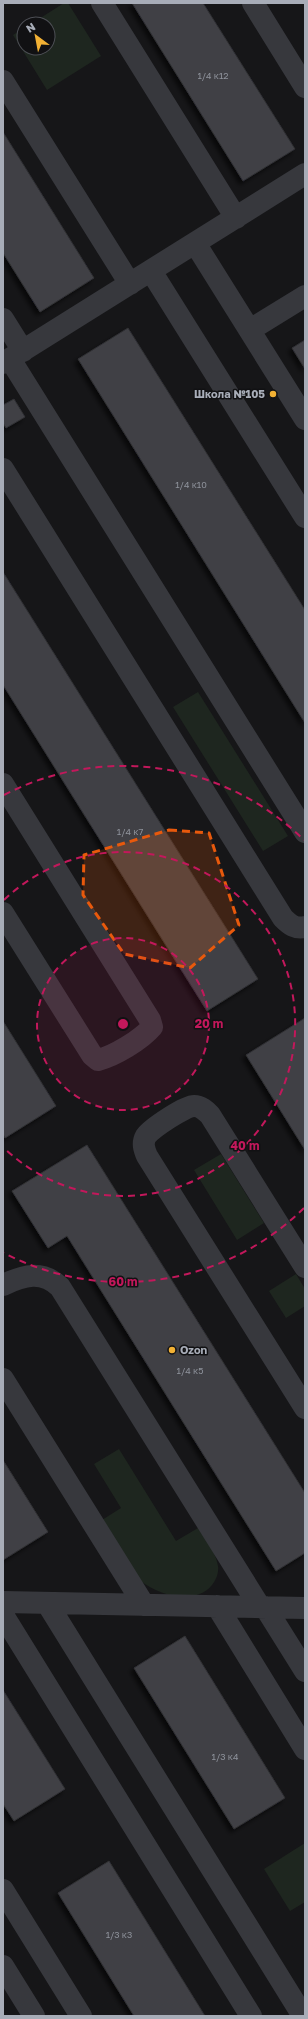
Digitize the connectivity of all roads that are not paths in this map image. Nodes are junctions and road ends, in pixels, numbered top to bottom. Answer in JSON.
{"nodes":[{"id":1,"x":102,"y":3,"type":"edge"},
{"id":2,"x":253,"y":3,"type":"edge"},
{"id":3,"x":3,"y":81,"type":"edge"},
{"id":4,"x":305,"y":87,"type":"edge"},
{"id":5,"x":305,"y":174,"type":"edge"},
{"id":6,"x":236,"y":218,"type":"junction"},
{"id":7,"x":195,"y":243,"type":"junction"},
{"id":8,"x":151,"y":271,"type":"junction"},
{"id":9,"x":130,"y":284,"type":"junction"},
{"id":10,"x":305,"y":296,"type":"edge"},
{"id":11,"x":3,"y":319,"type":"edge"},
{"id":12,"x":250,"y":330,"type":"junction"},
{"id":13,"x":12,"y":358,"type":"edge"},
{"id":14,"x":305,"y":418,"type":"edge"},
{"id":15,"x":3,"y":469,"type":"edge"},
{"id":16,"x":305,"y":517,"type":"edge"},
{"id":17,"x":3,"y":784,"type":"edge"},
{"id":18,"x":305,"y":832,"type":"edge"},
{"id":19,"x":3,"y":913,"type":"edge"},
{"id":20,"x":305,"y":927,"type":"edge"},
{"id":21,"x":305,"y":1267,"type":"edge"},
{"id":22,"x":3,"y":1285,"type":"edge"},
{"id":23,"x":3,"y":1379,"type":"edge"},
{"id":24,"x":305,"y":1408,"type":"edge"},
{"id":25,"x":3,"y":1602,"type":"edge"},
{"id":26,"x":47,"y":1603,"type":"junction"},
{"id":27,"x":144,"y":1605,"type":"junction"},
{"id":28,"x":216,"y":1606,"type":"junction"},
{"id":29,"x":263,"y":1607,"type":"junction"},
{"id":30,"x":305,"y":1608,"type":"edge"},
{"id":31,"x":3,"y":1615,"type":"edge"},
{"id":32,"x":305,"y":1671,"type":"edge"},
{"id":33,"x":305,"y":1749,"type":"edge"},
{"id":34,"x":3,"y":1890,"type":"edge"},
{"id":35,"x":3,"y":1966,"type":"edge"},
{"id":36,"x":34,"y":2016,"type":"edge"},
{"id":37,"x":81,"y":2016,"type":"edge"},
{"id":38,"x":251,"y":2016,"type":"edge"},
{"id":39,"x":303,"y":2016,"type":"edge"}],
"edges":[{"from":1,"to":6,"type":"lane"},
{"from":2,"to":4,"type":"lane"},
{"from":3,"to":9,"type":"lane"},
{"from":5,"to":6,"type":"lane"},
{"from":6,"to":7,"type":"lane"},
{"from":7,"to":8,"type":"lane"},
{"from":7,"to":12,"type":"lane"},
{"from":8,"to":9,"type":"lane"},
{"from":8,"to":16,"type":"lane"},
{"from":9,"to":13,"type":"lane"},
{"from":10,"to":12,"type":"lane"},
{"from":11,"to":13,"type":"lane"},
{"from":12,"to":14,"type":"lane"},
{"from":13,"to":18,"type":"lane"},
{"from":15,"to":20,"type":"lane"},
{"from":17,"to":19,"type":"lane"},
{"from":21,"to":24,"type":"lane"},
{"from":22,"to":29,"type":"lane"},
{"from":23,"to":27,"type":"lane"},
{"from":25,"to":26,"type":"lane"},
{"from":26,"to":27,"type":"lane"},
{"from":26,"to":39,"type":"lane"},
{"from":27,"to":28,"type":"lane"},
{"from":28,"to":29,"type":"lane"},
{"from":28,"to":33,"type":"lane"},
{"from":29,"to":30,"type":"lane"},
{"from":29,"to":32,"type":"lane"},
{"from":31,"to":38,"type":"lane"},
{"from":34,"to":37,"type":"lane"},
{"from":35,"to":36,"type":"lane"}]}
